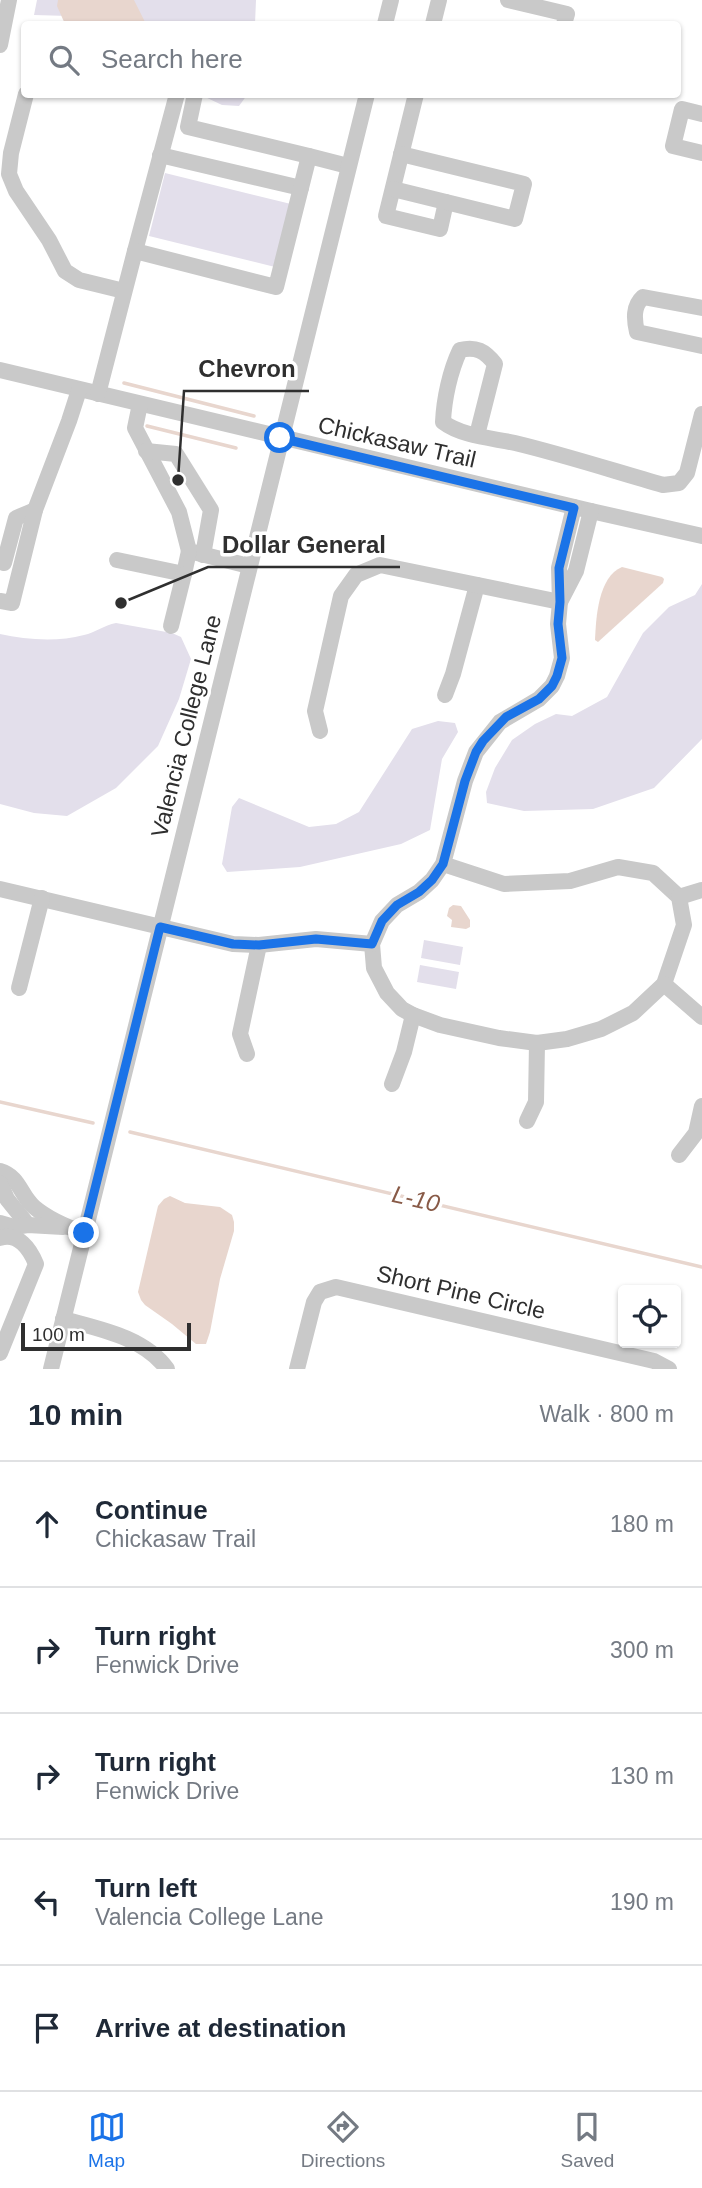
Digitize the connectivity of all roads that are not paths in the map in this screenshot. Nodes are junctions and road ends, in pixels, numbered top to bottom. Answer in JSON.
{"nodes":[{"id":1,"x":391,"y":0,"type":"edge"},
{"id":2,"x":439,"y":0,"type":"edge"},
{"id":3,"x":508,"y":0,"type":"edge"},
{"id":4,"x":5,"y":10,"type":"edge"},
{"id":5,"x":386,"y":21,"type":"edge"},
{"id":6,"x":438,"y":21,"type":"edge"},
{"id":7,"x":565,"y":21,"type":"edge"},
{"id":8,"x":0,"y":45,"type":"edge"},
{"id":9,"x":25,"y":98,"type":"edge"},
{"id":10,"x":176,"y":98,"type":"edge"},
{"id":11,"x":194,"y":98,"type":"edge"},
{"id":12,"x":366,"y":98,"type":"edge"},
{"id":13,"x":415,"y":98,"type":"edge"},
{"id":14,"x":702,"y":114,"type":"edge"},
{"id":15,"x":702,"y":153,"type":"edge"},
{"id":16,"x":401,"y":154,"type":"junction"},
{"id":17,"x":160,"y":156,"type":"junction"},
{"id":18,"x":309,"y":156,"type":"junction"},
{"id":19,"x":348,"y":166,"type":"junction"},
{"id":20,"x":301,"y":188,"type":"junction"},
{"id":21,"x":393,"y":189,"type":"junction"},
{"id":22,"x":446,"y":202,"type":"junction"},
{"id":23,"x":135,"y":251,"type":"junction"},
{"id":24,"x":124,"y":291,"type":"junction"},
{"id":25,"x":702,"y":308,"type":"edge"},
{"id":26,"x":702,"y":346,"type":"edge"},
{"id":27,"x":0,"y":370,"type":"edge"},
{"id":28,"x":79,"y":390,"type":"junction"},
{"id":29,"x":98,"y":394,"type":"junction"},
{"id":30,"x":140,"y":404,"type":"junction"},
{"id":31,"x":702,"y":414,"type":"edge"},
{"id":32,"x":477,"y":435,"type":"junction"},
{"id":33,"x":280,"y":438,"type":"junction"},
{"id":34,"x":146,"y":451,"type":"junction"},
{"id":35,"x":574,"y":508,"type":"junction"},
{"id":36,"x":35,"y":510,"type":"junction"},
{"id":37,"x":590,"y":511,"type":"junction"},
{"id":38,"x":702,"y":536,"type":"edge"},
{"id":39,"x":196,"y":553,"type":"junction"},
{"id":40,"x":117,"y":560,"type":"dead end"},
{"id":41,"x":2,"y":562,"type":"edge"},
{"id":42,"x":21,"y":566,"type":"junction"},
{"id":43,"x":249,"y":566,"type":"junction"},
{"id":44,"x":184,"y":575,"type":"junction"},
{"id":45,"x":477,"y":585,"type":"junction"},
{"id":46,"x":0,"y":601,"type":"edge"},
{"id":47,"x":560,"y":602,"type":"junction"},
{"id":48,"x":172,"y":626,"type":"dead end"},
{"id":49,"x":445,"y":695,"type":"dead end"},
{"id":50,"x":320,"y":731,"type":"dead end"},
{"id":51,"x":443,"y":864,"type":"junction"},
{"id":52,"x":0,"y":889,"type":"edge"},
{"id":53,"x":702,"y":890,"type":"edge"},
{"id":54,"x":679,"y":897,"type":"junction"},
{"id":55,"x":42,"y":898,"type":"junction"},
{"id":56,"x":160,"y":927,"type":"junction"},
{"id":57,"x":372,"y":944,"type":"junction"},
{"id":58,"x":259,"y":945,"type":"junction"},
{"id":59,"x":664,"y":985,"type":"junction"},
{"id":60,"x":19,"y":988,"type":"dead end"},
{"id":61,"x":413,"y":1016,"type":"junction"},
{"id":62,"x":702,"y":1017,"type":"edge"},
{"id":63,"x":537,"y":1043,"type":"junction"},
{"id":64,"x":247,"y":1054,"type":"dead end"},
{"id":65,"x":392,"y":1084,"type":"dead end"},
{"id":66,"x":702,"y":1106,"type":"edge"},
{"id":67,"x":527,"y":1121,"type":"dead end"},
{"id":68,"x":679,"y":1155,"type":"dead end"},
{"id":69,"x":0,"y":1171,"type":"edge"},
{"id":70,"x":0,"y":1183,"type":"edge"},
{"id":71,"x":0,"y":1223,"type":"edge"},
{"id":72,"x":27,"y":1225,"type":"junction"},
{"id":73,"x":66,"y":1227,"type":"junction"},
{"id":74,"x":84,"y":1233,"type":"junction"},
{"id":75,"x":0,"y":1238,"type":"edge"},
{"id":76,"x":63,"y":1318,"type":"junction"},
{"id":77,"x":0,"y":1353,"type":"edge"},
{"id":78,"x":51,"y":1369,"type":"edge"},
{"id":79,"x":167,"y":1369,"type":"edge"},
{"id":80,"x":297,"y":1369,"type":"edge"},
{"id":81,"x":669,"y":1369,"type":"edge"}],
"edges":[{"from":1,"to":5,"type":"street"},
{"from":2,"to":6,"type":"street"},
{"from":3,"to":7,"type":"street"},
{"from":4,"to":8,"type":"street"},
{"from":9,"to":24,"type":"street"},
{"from":10,"to":17,"type":"street"},
{"from":11,"to":18,"type":"street"},
{"from":12,"to":19,"type":"street","name":"Valencia College Lane"},
{"from":13,"to":16,"type":"street"},
{"from":14,"to":15,"type":"street"},
{"from":16,"to":21,"type":"street"},
{"from":16,"to":22,"type":"street"},
{"from":17,"to":20,"type":"street"},
{"from":17,"to":23,"type":"street"},
{"from":18,"to":19,"type":"street"},
{"from":18,"to":20,"type":"street"},
{"from":19,"to":33,"type":"street","name":"Valencia College Lane"},
{"from":20,"to":23,"type":"street"},
{"from":21,"to":22,"type":"street"},
{"from":21,"to":22,"type":"street"},
{"from":23,"to":24,"type":"street"},
{"from":24,"to":29,"type":"street"},
{"from":25,"to":26,"type":"street"},
{"from":27,"to":28,"type":"street","name":"Chickasaw Trail"},
{"from":28,"to":29,"type":"street","name":"Chickasaw Trail"},
{"from":28,"to":36,"type":"street"},
{"from":29,"to":30,"type":"street","name":"Chickasaw Trail"},
{"from":30,"to":33,"type":"street","name":"Chickasaw Trail"},
{"from":30,"to":34,"type":"street"},
{"from":31,"to":32,"type":"street"},
{"from":32,"to":32,"type":"street"},
{"from":33,"to":35,"type":"street","name":"Chickasaw Trail"},
{"from":33,"to":43,"type":"street","name":"Valencia College Lane"},
{"from":34,"to":39,"type":"street"},
{"from":34,"to":39,"type":"street"},
{"from":35,"to":37,"type":"street","name":"Chickasaw Trail"},
{"from":35,"to":47,"type":"street"},
{"from":36,"to":41,"type":"street"},
{"from":36,"to":42,"type":"street"},
{"from":37,"to":38,"type":"street","name":"Chickasaw Trail"},
{"from":37,"to":47,"type":"street"},
{"from":39,"to":43,"type":"street"},
{"from":39,"to":44,"type":"street"},
{"from":40,"to":44,"type":"street"},
{"from":41,"to":42,"type":"street"},
{"from":42,"to":46,"type":"street"},
{"from":43,"to":56,"type":"street","name":"Valencia College Lane"},
{"from":44,"to":48,"type":"street"},
{"from":45,"to":47,"type":"street"},
{"from":45,"to":49,"type":"street"},
{"from":45,"to":50,"type":"street"},
{"from":47,"to":51,"type":"street"},
{"from":51,"to":54,"type":"street"},
{"from":51,"to":57,"type":"street"},
{"from":52,"to":55,"type":"street"},
{"from":53,"to":54,"type":"street"},
{"from":54,"to":59,"type":"street"},
{"from":55,"to":56,"type":"street"},
{"from":55,"to":60,"type":"street"},
{"from":56,"to":58,"type":"street"},
{"from":56,"to":74,"type":"street","name":"Valencia College Lane"},
{"from":57,"to":58,"type":"street"},
{"from":57,"to":61,"type":"street"},
{"from":58,"to":64,"type":"street"},
{"from":59,"to":62,"type":"street"},
{"from":59,"to":63,"type":"street"},
{"from":61,"to":63,"type":"street"},
{"from":61,"to":65,"type":"street"},
{"from":63,"to":67,"type":"street"},
{"from":66,"to":68,"type":"street"},
{"from":69,"to":73,"type":"street"},
{"from":70,"to":72,"type":"street"},
{"from":71,"to":72,"type":"street"},
{"from":72,"to":73,"type":"street"},
{"from":73,"to":74,"type":"street"},
{"from":74,"to":76,"type":"street","name":"Valencia College Lane"},
{"from":75,"to":77,"type":"street"},
{"from":76,"to":78,"type":"street","name":"Valencia College Lane"},
{"from":76,"to":79,"type":"street"},
{"from":80,"to":81,"type":"street","name":"Short Pine Circle"}]}
